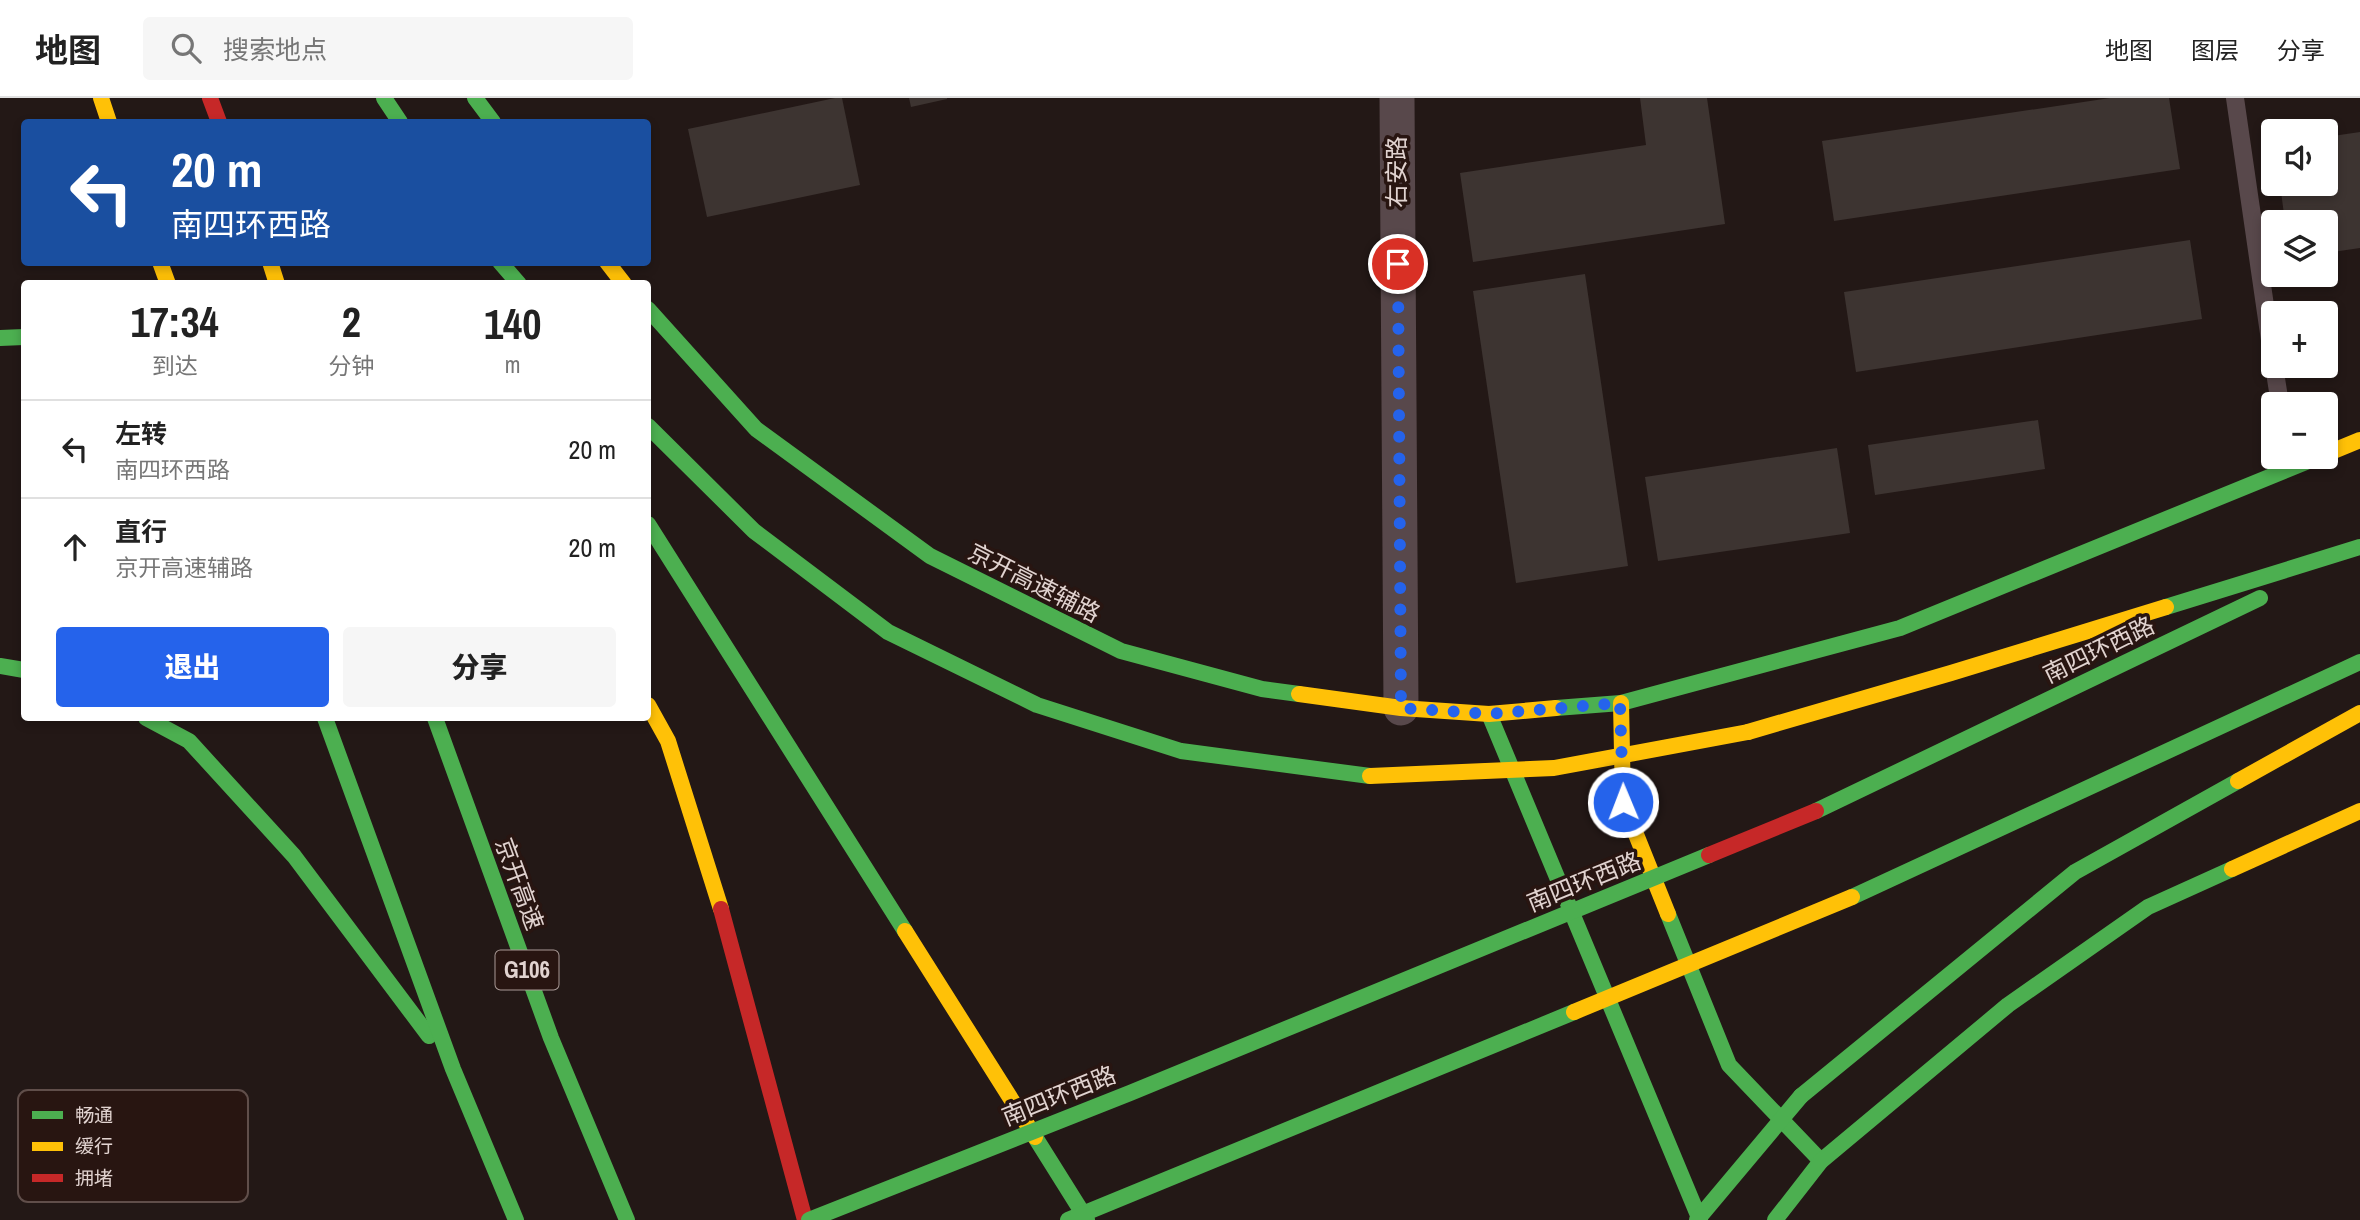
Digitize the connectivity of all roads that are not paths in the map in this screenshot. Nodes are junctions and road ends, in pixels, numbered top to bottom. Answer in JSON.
{"nodes":[{"id":1,"x":101,"y":98,"type":"edge"},
{"id":2,"x":210,"y":98,"type":"edge"},
{"id":3,"x":384,"y":98,"type":"edge"},
{"id":4,"x":475,"y":98,"type":"edge"},
{"id":5,"x":1397,"y":98,"type":"edge"},
{"id":6,"x":2235,"y":98,"type":"edge"},
{"id":7,"x":109,"y":119,"type":"edge"},
{"id":8,"x":218,"y":119,"type":"edge"},
{"id":9,"x":398,"y":119,"type":"edge"},
{"id":10,"x":491,"y":119,"type":"edge"},
{"id":11,"x":503,"y":266,"type":"edge"},
{"id":12,"x":610,"y":266,"type":"edge"},
{"id":13,"x":516,"y":280,"type":"edge"},
{"id":14,"x":621,"y":280,"type":"edge"},
{"id":15,"x":2265,"y":301,"type":"edge"},
{"id":16,"x":651,"y":312,"type":"edge"},
{"id":17,"x":21,"y":337,"type":"edge"},
{"id":18,"x":0,"y":338,"type":"edge"},
{"id":19,"x":651,"y":429,"type":"edge"},
{"id":20,"x":2360,"y":440,"type":"edge"},
{"id":21,"x":2338,"y":449,"type":"edge"},
{"id":22,"x":2274,"y":469,"type":"edge"},
{"id":23,"x":651,"y":529,"type":"edge"},
{"id":24,"x":2360,"y":549,"type":"edge"},
{"id":25,"x":2360,"y":662,"type":"edge"},
{"id":26,"x":0,"y":666,"type":"edge"},
{"id":27,"x":21,"y":670,"type":"edge"},
{"id":28,"x":1620,"y":703,"type":"junction"},
{"id":29,"x":1401,"y":708,"type":"junction"},
{"id":30,"x":651,"y":710,"type":"edge"},
{"id":31,"x":2360,"y":713,"type":"edge"},
{"id":32,"x":1489,"y":714,"type":"junction"},
{"id":33,"x":152,"y":721,"type":"edge"},
{"id":34,"x":327,"y":721,"type":"edge"},
{"id":35,"x":436,"y":721,"type":"edge"},
{"id":36,"x":2360,"y":811,"type":"edge"},
{"id":37,"x":453,"y":1069,"type":"junction"},
{"id":38,"x":1821,"y":1161,"type":"junction"},
{"id":39,"x":516,"y":1220,"type":"edge"},
{"id":40,"x":627,"y":1220,"type":"edge"},
{"id":41,"x":807,"y":1220,"type":"edge"},
{"id":42,"x":1068,"y":1220,"type":"edge"},
{"id":43,"x":1087,"y":1220,"type":"edge"},
{"id":44,"x":1698,"y":1220,"type":"edge"},
{"id":45,"x":1775,"y":1220,"type":"edge"}],
"edges":[{"from":1,"to":7,"type":"main road"},
{"from":2,"to":8,"type":"main road"},
{"from":3,"to":9,"type":"main road"},
{"from":4,"to":10,"type":"main road"},
{"from":5,"to":29,"type":"street","name":"右安路"},
{"from":6,"to":15,"type":"lane"},
{"from":11,"to":13,"type":"main road"},
{"from":12,"to":14,"type":"main road"},
{"from":16,"to":29,"type":"main road","name":"京开高速辅路"},
{"from":17,"to":18,"type":"main road","bridge":true},
{"from":19,"to":24,"type":"main road","bridge":true},
{"from":20,"to":21,"type":"main road"},
{"from":22,"to":28,"type":"main road"},
{"from":23,"to":43,"type":"main road"},
{"from":24,"to":41,"type":"main road","name":"南四环西路","bridge":true},
{"from":25,"to":42,"type":"main road","bridge":true},
{"from":26,"to":27,"type":"main road"},
{"from":28,"to":32,"type":"main road"},
{"from":28,"to":38,"type":"main road"},
{"from":29,"to":32,"type":"main road","name":"京开高速辅路"},
{"from":30,"to":41,"type":"main road"},
{"from":31,"to":44,"type":"main road","bridge":true},
{"from":32,"to":44,"type":"main road"},
{"from":33,"to":37,"type":"main road"},
{"from":34,"to":37,"type":"main road"},
{"from":35,"to":40,"type":"main road","name":"京开高速","number":"G106"},
{"from":36,"to":38,"type":"main road"},
{"from":37,"to":39,"type":"main road"},
{"from":38,"to":45,"type":"main road"}]}
